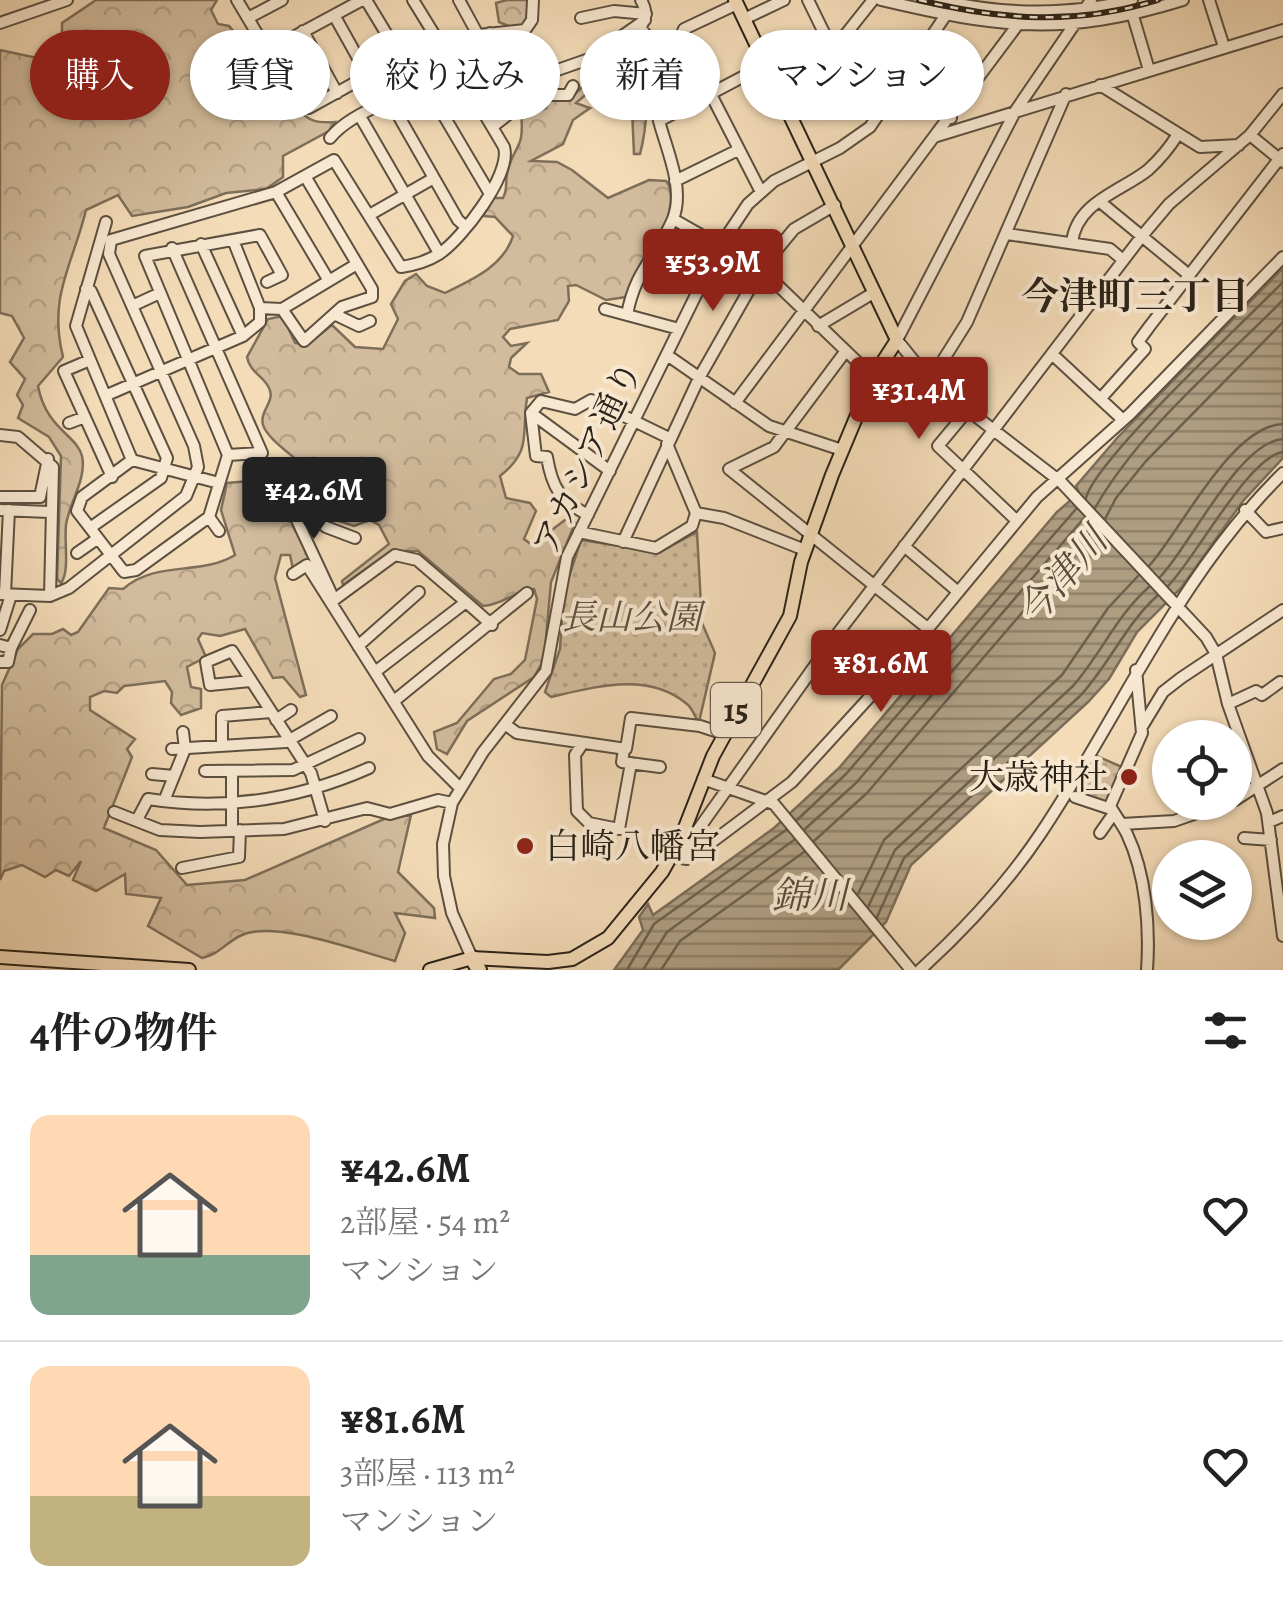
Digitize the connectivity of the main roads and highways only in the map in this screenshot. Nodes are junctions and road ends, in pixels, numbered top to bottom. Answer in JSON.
{"nodes":[{"id":1,"x":736,"y":2,"type":"edge"},
{"id":2,"x":4,"y":961,"type":"edge"},
{"id":3,"x":476,"y":964,"type":"edge"},
{"id":4,"x":189,"y":970,"type":"edge"},
{"id":5,"x":430,"y":970,"type":"edge"}],
"edges":[{"from":1,"to":3,"type":"main road","number":"15"},
{"from":2,"to":4,"type":"main road"},
{"from":3,"to":5,"type":"main road","number":"15"}]}
